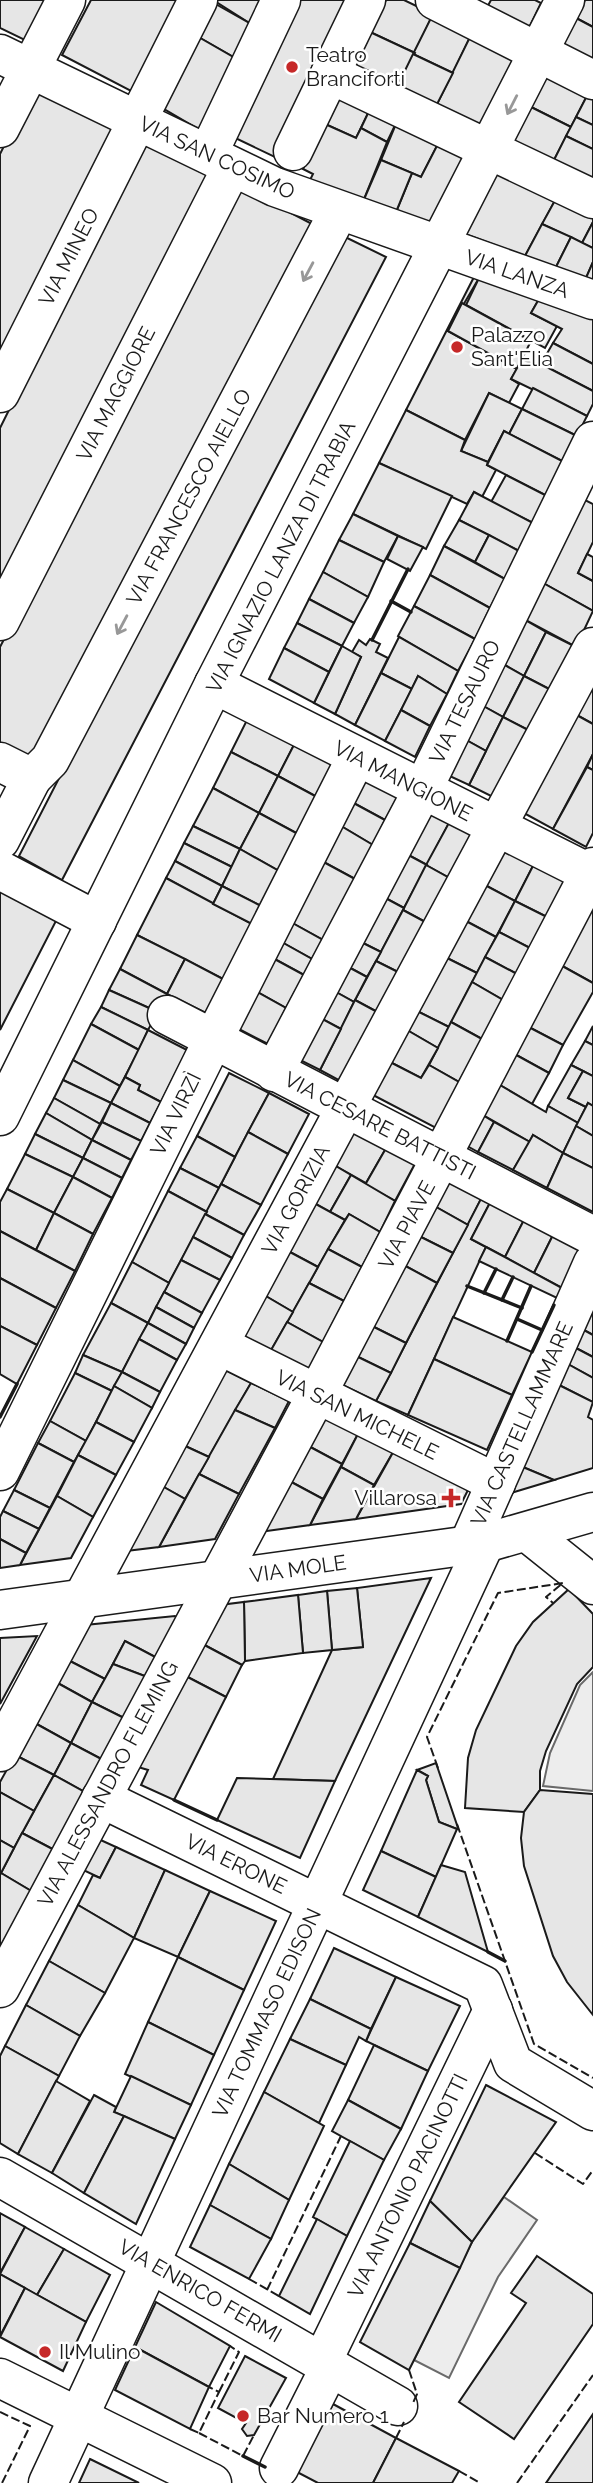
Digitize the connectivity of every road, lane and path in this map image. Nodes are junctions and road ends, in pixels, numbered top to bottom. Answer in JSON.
{"nodes":[{"id":1,"x":66,"y":0,"type":"edge"},
{"id":2,"x":198,"y":0,"type":"edge"},
{"id":3,"x":281,"y":0,"type":"edge"},
{"id":4,"x":366,"y":0,"type":"edge"},
{"id":5,"x":435,"y":0,"type":"edge"},
{"id":6,"x":565,"y":0,"type":"edge"},
{"id":7,"x":539,"y":51,"type":"junction"},
{"id":8,"x":15,"y":61,"type":"edge"},
{"id":9,"x":330,"y":74,"type":"junction"},
{"id":10,"x":593,"y":80,"type":"edge"},
{"id":11,"x":137,"y":121,"type":"junction"},
{"id":12,"x":0,"y":128,"type":"edge"},
{"id":13,"x":489,"y":150,"type":"junction"},
{"id":14,"x":293,"y":151,"type":"dead end"},
{"id":15,"x":220,"y":160,"type":"junction"},
{"id":16,"x":593,"y":199,"type":"edge"},
{"id":17,"x":339,"y":211,"type":"junction"},
{"id":18,"x":440,"y":248,"type":"junction"},
{"id":19,"x":593,"y":300,"type":"edge"},
{"id":20,"x":0,"y":393,"type":"edge"},
{"id":21,"x":593,"y":441,"type":"edge"},
{"id":22,"x":584,"y":482,"type":"edge"},
{"id":23,"x":0,"y":621,"type":"edge"},
{"id":24,"x":593,"y":647,"type":"edge"},
{"id":25,"x":215,"y":684,"type":"junction"},
{"id":26,"x":356,"y":758,"type":"junction"},
{"id":27,"x":16,"y":770,"type":"edge"},
{"id":28,"x":422,"y":791,"type":"junction"},
{"id":29,"x":495,"y":828,"type":"junction"},
{"id":30,"x":0,"y":840,"type":"edge"},
{"id":31,"x":0,"y":870,"type":"edge"},
{"id":32,"x":592,"y":872,"type":"edge"},
{"id":33,"x":97,"y":920,"type":"junction"},
{"id":34,"x":167,"y":1015,"type":"dead end"},
{"id":35,"x":213,"y":1040,"type":"junction"},
{"id":36,"x":274,"y":1072,"type":"junction"},
{"id":37,"x":345,"y":1108,"type":"junction"},
{"id":38,"x":0,"y":1116,"type":"edge"},
{"id":39,"x":443,"y":1157,"type":"junction"},
{"id":40,"x":593,"y":1236,"type":"edge"},
{"id":41,"x":593,"y":1264,"type":"edge"},
{"id":42,"x":219,"y":1345,"type":"junction"},
{"id":43,"x":316,"y":1396,"type":"junction"},
{"id":44,"x":0,"y":1471,"type":"edge"},
{"id":45,"x":496,"y":1483,"type":"junction"},
{"id":46,"x":593,"y":1512,"type":"edge"},
{"id":47,"x":527,"y":1533,"type":"junction"},
{"id":48,"x":477,"y":1545,"type":"junction"},
{"id":49,"x":216,"y":1581,"type":"junction"},
{"id":50,"x":593,"y":1585,"type":"edge"},
{"id":51,"x":83,"y":1600,"type":"junction"},
{"id":52,"x":0,"y":1609,"type":"edge"},
{"id":53,"x":0,"y":1752,"type":"edge"},
{"id":54,"x":101,"y":1798,"type":"junction"},
{"id":55,"x":318,"y":1903,"type":"junction"},
{"id":56,"x":0,"y":1988,"type":"edge"},
{"id":57,"x":488,"y":1998,"type":"junction"},
{"id":58,"x":593,"y":2111,"type":"edge"},
{"id":59,"x":0,"y":2177,"type":"edge"},
{"id":60,"x":152,"y":2262,"type":"junction"},
{"id":61,"x":326,"y":2364,"type":"junction"},
{"id":62,"x":0,"y":2378,"type":"edge"},
{"id":63,"x":398,"y":2406,"type":"dead end"},
{"id":64,"x":80,"y":2417,"type":"junction"},
{"id":65,"x":279,"y":2468,"type":"dead end"},
{"id":66,"x":48,"y":2483,"type":"edge"},
{"id":67,"x":212,"y":2483,"type":"edge"}],
"edges":[{"from":1,"to":8,"type":"street"},
{"from":2,"to":11,"type":"street","name":"VIA MINEO"},
{"from":3,"to":15,"type":"street","name":"VIA MAGGIORE"},
{"from":4,"to":9,"type":"street"},
{"from":5,"to":7,"type":"street"},
{"from":6,"to":7,"type":"street","name":"VIA IGNAZIO LANZA DI TRABIA"},
{"from":7,"to":10,"type":"street"},
{"from":7,"to":13,"type":"street","name":"VIA IGNAZIO LANZA DI TRABIA","one_way":true},
{"from":8,"to":11,"type":"street","name":"VIA SAN COSIMO"},
{"from":8,"to":12,"type":"street"},
{"from":9,"to":13,"type":"street"},
{"from":9,"to":14,"type":"street"},
{"from":11,"to":15,"type":"street","name":"VIA SAN COSIMO"},
{"from":11,"to":20,"type":"street","name":"VIA MINEO"},
{"from":13,"to":16,"type":"street"},
{"from":13,"to":18,"type":"street","name":"VIA IGNAZIO LANZA DI TRABIA"},
{"from":15,"to":17,"type":"street","name":"VIA SAN COSIMO"},
{"from":15,"to":23,"type":"street","name":"VIA MAGGIORE"},
{"from":17,"to":18,"type":"street","name":"VIA SAN COSIMO"},
{"from":17,"to":27,"type":"street","name":"VIA FRANCESCO AIELLO","one_way":true},
{"from":18,"to":19,"type":"street","name":"VIA LANZA"},
{"from":18,"to":25,"type":"street","name":"VIA IGNAZIO LANZA DI TRABIA"},
{"from":21,"to":22,"type":"street","name":"VIA TESAURO"},
{"from":22,"to":28,"type":"street","name":"VIA TESAURO"},
{"from":24,"to":29,"type":"street","name":"VIA GORIZIA"},
{"from":25,"to":26,"type":"street","name":"VIA MANGIONE"},
{"from":25,"to":33,"type":"street","name":"VIA IGNAZIO LANZA DI TRABIA"},
{"from":26,"to":28,"type":"street","name":"VIA MANGIONE"},
{"from":26,"to":35,"type":"street","name":"VIA VIRZÌ"},
{"from":27,"to":30,"type":"street","name":"VIA FRANCESCO AIELLO"},
{"from":28,"to":29,"type":"street","name":"VIA MANGIONE"},
{"from":28,"to":36,"type":"street","name":"VIA TESAURO"},
{"from":29,"to":32,"type":"street","name":"VIA MANGIONE"},
{"from":29,"to":37,"type":"street","name":"VIA GORIZIA"},
{"from":31,"to":33,"type":"street"},
{"from":32,"to":39,"type":"street","name":"VIA PIAVE"},
{"from":33,"to":38,"type":"street","name":"VIA IGNAZIO LANZA DI TRABIA"},
{"from":34,"to":35,"type":"street","name":"VIA CESARE BATTISTI"},
{"from":35,"to":36,"type":"street","name":"VIA CESARE BATTISTI"},
{"from":35,"to":44,"type":"street","name":"VIA VIRZÌ"},
{"from":36,"to":37,"type":"street","name":"VIA CESARE BATTISTI"},
{"from":37,"to":39,"type":"street","name":"VIA CESARE BATTISTI"},
{"from":37,"to":42,"type":"street","name":"VIA GORIZIA"},
{"from":39,"to":40,"type":"street","name":"VIA CESARE BATTISTI"},
{"from":39,"to":43,"type":"street","name":"VIA PIAVE"},
{"from":41,"to":45,"type":"street","name":"VIA CASTELLAMMARE"},
{"from":42,"to":43,"type":"street","name":"VIA SAN MICHELE"},
{"from":42,"to":51,"type":"street","name":"VIA GORIZIA"},
{"from":43,"to":45,"type":"street","name":"VIA SAN MICHELE"},
{"from":43,"to":49,"type":"street","name":"VIA PIAVE"},
{"from":45,"to":48,"type":"street","name":"VIA CASTELLAMMARE"},
{"from":46,"to":47,"type":"street","name":"VIA MOLE"},
{"from":47,"to":48,"type":"street","name":"VIA MOLE"},
{"from":47,"to":50,"type":"street"},
{"from":48,"to":49,"type":"street","name":"VIA MOLE"},
{"from":48,"to":55,"type":"street","name":"VIA TOMMASO EDISON"},
{"from":49,"to":51,"type":"street","name":"VIA MOLE"},
{"from":49,"to":54,"type":"street","name":"VIA ALESSANDRO FLEMING"},
{"from":51,"to":52,"type":"street","name":"VIA MOLE"},
{"from":51,"to":53,"type":"street","name":"VIA GORIZIA"},
{"from":54,"to":55,"type":"street","name":"VIA ERONE"},
{"from":54,"to":56,"type":"street","name":"VIA ALESSANDRO FLEMING"},
{"from":55,"to":57,"type":"street","name":"VIA ERONE"},
{"from":55,"to":60,"type":"street","name":"VIA TOMMASO EDISON"},
{"from":57,"to":58,"type":"street"},
{"from":57,"to":61,"type":"street","name":"VIA ANTONIO PACINOTTI"},
{"from":59,"to":60,"type":"street","name":"VIA ENRICO FERMI"},
{"from":60,"to":61,"type":"street","name":"VIA ENRICO FERMI"},
{"from":60,"to":64,"type":"street","name":"VIA TOMMASO EDISON"},
{"from":61,"to":63,"type":"street","name":"VIA ENRICO FERMI"},
{"from":61,"to":65,"type":"street","name":"VIA ANTONIO PACINOTTI"},
{"from":62,"to":64,"type":"street"},
{"from":64,"to":66,"type":"street","name":"VIA TOMMASO EDISON"},
{"from":64,"to":67,"type":"street"}]}
